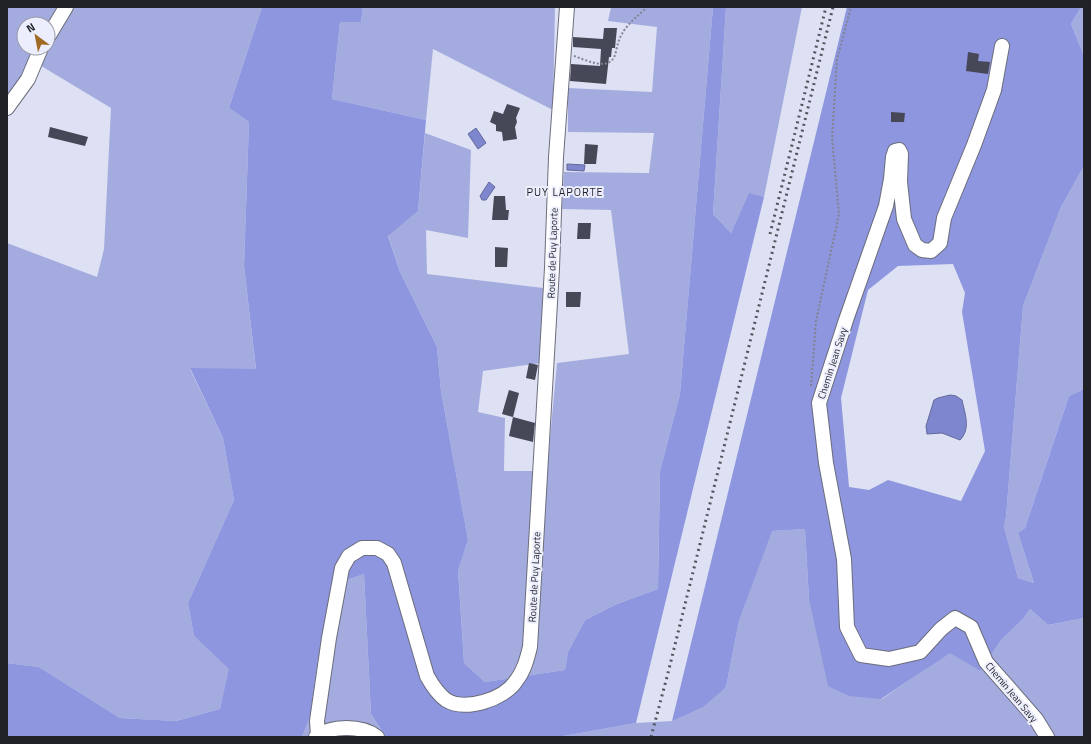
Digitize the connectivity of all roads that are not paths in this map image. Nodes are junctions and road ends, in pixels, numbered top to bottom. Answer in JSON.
{"nodes":[{"id":1,"x":66,"y":7,"type":"edge"},
{"id":2,"x":567,"y":7,"type":"edge"},
{"id":3,"x":56,"y":24,"type":"edge"},
{"id":4,"x":1002,"y":46,"type":"dead end"},
{"id":5,"x":38,"y":56,"type":"edge"},
{"id":6,"x":7,"y":108,"type":"edge"},
{"id":7,"x":317,"y":736,"type":"edge"},
{"id":8,"x":377,"y":737,"type":"edge"},
{"id":9,"x":1047,"y":737,"type":"edge"}],
"edges":[{"from":1,"to":3,"type":"street"},
{"from":2,"to":7,"type":"street","name":"Route de Puy Laporte"},
{"from":4,"to":9,"type":"street","name":"Chemin Jean Savy"},
{"from":5,"to":6,"type":"street"},
{"from":7,"to":8,"type":"street"}]}
